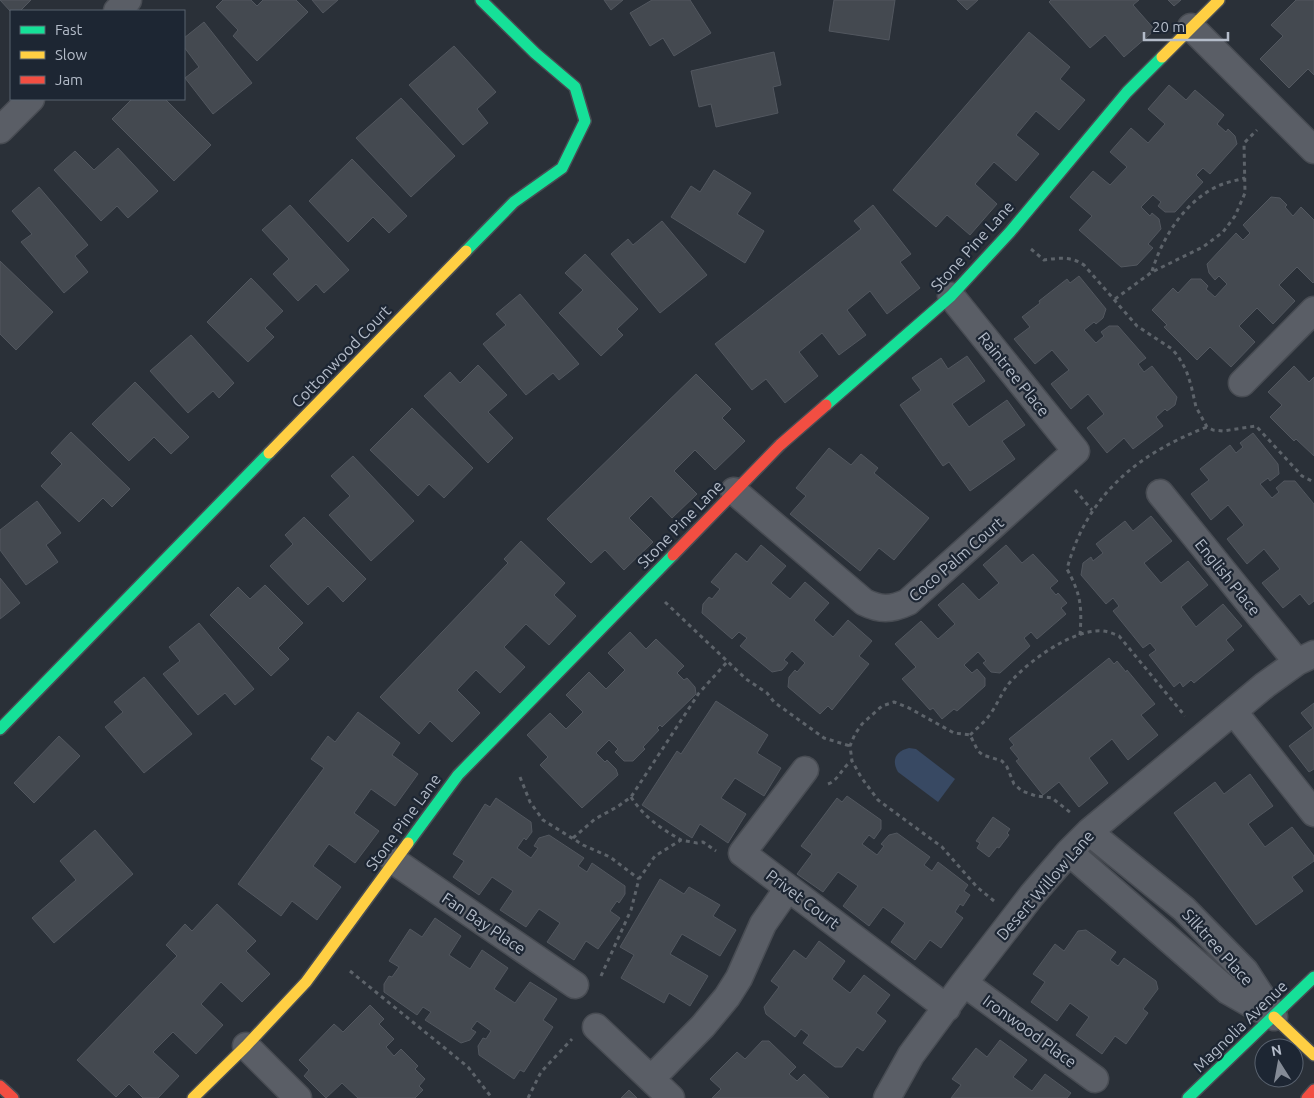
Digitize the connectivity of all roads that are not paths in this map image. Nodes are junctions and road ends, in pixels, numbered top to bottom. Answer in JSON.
{"nodes":[{"id":1,"x":128,"y":0,"type":"edge"},
{"id":2,"x":481,"y":0,"type":"edge"},
{"id":3,"x":1219,"y":0,"type":"edge"},
{"id":4,"x":118,"y":10,"type":"edge"},
{"id":5,"x":1192,"y":27,"type":"junction"},
{"id":6,"x":30,"y":100,"type":"edge"},
{"id":7,"x":0,"y":130,"type":"edge"},
{"id":8,"x":1314,"y":150,"type":"edge"},
{"id":9,"x":951,"y":296,"type":"junction"},
{"id":10,"x":1314,"y":310,"type":"edge"},
{"id":11,"x":1242,"y":383,"type":"dead end"},
{"id":12,"x":1076,"y":452,"type":"joint"},
{"id":13,"x":734,"y":491,"type":"junction"},
{"id":14,"x":1160,"y":493,"type":"dead end"},
{"id":15,"x":1306,"y":658,"type":"edge"},
{"id":16,"x":1234,"y":712,"type":"junction"},
{"id":17,"x":0,"y":729,"type":"edge"},
{"id":18,"x":805,"y":770,"type":"dead end"},
{"id":19,"x":1314,"y":813,"type":"edge"},
{"id":20,"x":1089,"y":832,"type":"junction"},
{"id":21,"x":1069,"y":852,"type":"junction"},
{"id":22,"x":394,"y":861,"type":"junction"},
{"id":23,"x":788,"y":888,"type":"junction"},
{"id":24,"x":1314,"y":976,"type":"edge"},
{"id":25,"x":587,"y":983,"type":"road end"},
{"id":26,"x":964,"y":983,"type":"junction"},
{"id":27,"x":946,"y":1008,"type":"junction"},
{"id":28,"x":1274,"y":1017,"type":"junction"},
{"id":29,"x":586,"y":1032,"type":"road end"},
{"id":30,"x":246,"y":1046,"type":"junction"},
{"id":31,"x":1314,"y":1055,"type":"edge"},
{"id":32,"x":651,"y":1079,"type":"junction"},
{"id":33,"x":1095,"y":1079,"type":"dead end"},
{"id":34,"x":0,"y":1086,"type":"edge"},
{"id":35,"x":1314,"y":1090,"type":"edge"},
{"id":36,"x":12,"y":1098,"type":"edge"},
{"id":37,"x":193,"y":1098,"type":"edge"},
{"id":38,"x":298,"y":1098,"type":"edge"},
{"id":39,"x":671,"y":1098,"type":"edge"},
{"id":40,"x":887,"y":1098,"type":"edge"},
{"id":41,"x":1188,"y":1098,"type":"edge"},
{"id":42,"x":1306,"y":1098,"type":"edge"}],
"edges":[{"from":1,"to":4,"type":"street"},
{"from":2,"to":17,"type":"street","name":"Cottonwood Court"},
{"from":3,"to":5,"type":"street","name":"Stone Pine Lane"},
{"from":5,"to":8,"type":"street"},
{"from":5,"to":9,"type":"street","name":"Stone Pine Lane"},
{"from":6,"to":7,"type":"street"},
{"from":9,"to":12,"type":"street","name":"Raintree Place"},
{"from":9,"to":13,"type":"street","name":"Stone Pine Lane"},
{"from":10,"to":11,"type":"street"},
{"from":12,"to":13,"type":"street","name":"Coco Palm Court"},
{"from":13,"to":22,"type":"street","name":"Stone Pine Lane"},
{"from":14,"to":15,"type":"street","name":"English Place"},
{"from":15,"to":16,"type":"street","name":"Desert Willow Lane"},
{"from":16,"to":19,"type":"street"},
{"from":16,"to":20,"type":"street","name":"Desert Willow Lane"},
{"from":18,"to":23,"type":"street","name":"Privet Court"},
{"from":20,"to":21,"type":"street","name":"Desert Willow Lane"},
{"from":20,"to":28,"type":"street","name":"Silktree Place"},
{"from":21,"to":26,"type":"street","name":"Desert Willow Lane"},
{"from":21,"to":28,"type":"street","name":"Silktree Place"},
{"from":22,"to":25,"type":"street","name":"Fan Bay Place"},
{"from":22,"to":30,"type":"street","name":"Stone Pine Lane"},
{"from":23,"to":27,"type":"street","name":"Privet Court"},
{"from":23,"to":32,"type":"street"},
{"from":24,"to":28,"type":"street","name":"Magnolia Avenue"},
{"from":26,"to":27,"type":"street","name":"Desert Willow Lane"},
{"from":26,"to":33,"type":"street","name":"Ironwood Place"},
{"from":27,"to":40,"type":"street","name":"Desert Willow Lane"},
{"from":28,"to":31,"type":"street"},
{"from":28,"to":41,"type":"street","name":"Magnolia Avenue"},
{"from":29,"to":32,"type":"street"},
{"from":30,"to":37,"type":"street","name":"Stone Pine Lane"},
{"from":30,"to":38,"type":"street"},
{"from":32,"to":39,"type":"street"},
{"from":34,"to":36,"type":"street"},
{"from":35,"to":42,"type":"street"}]}
